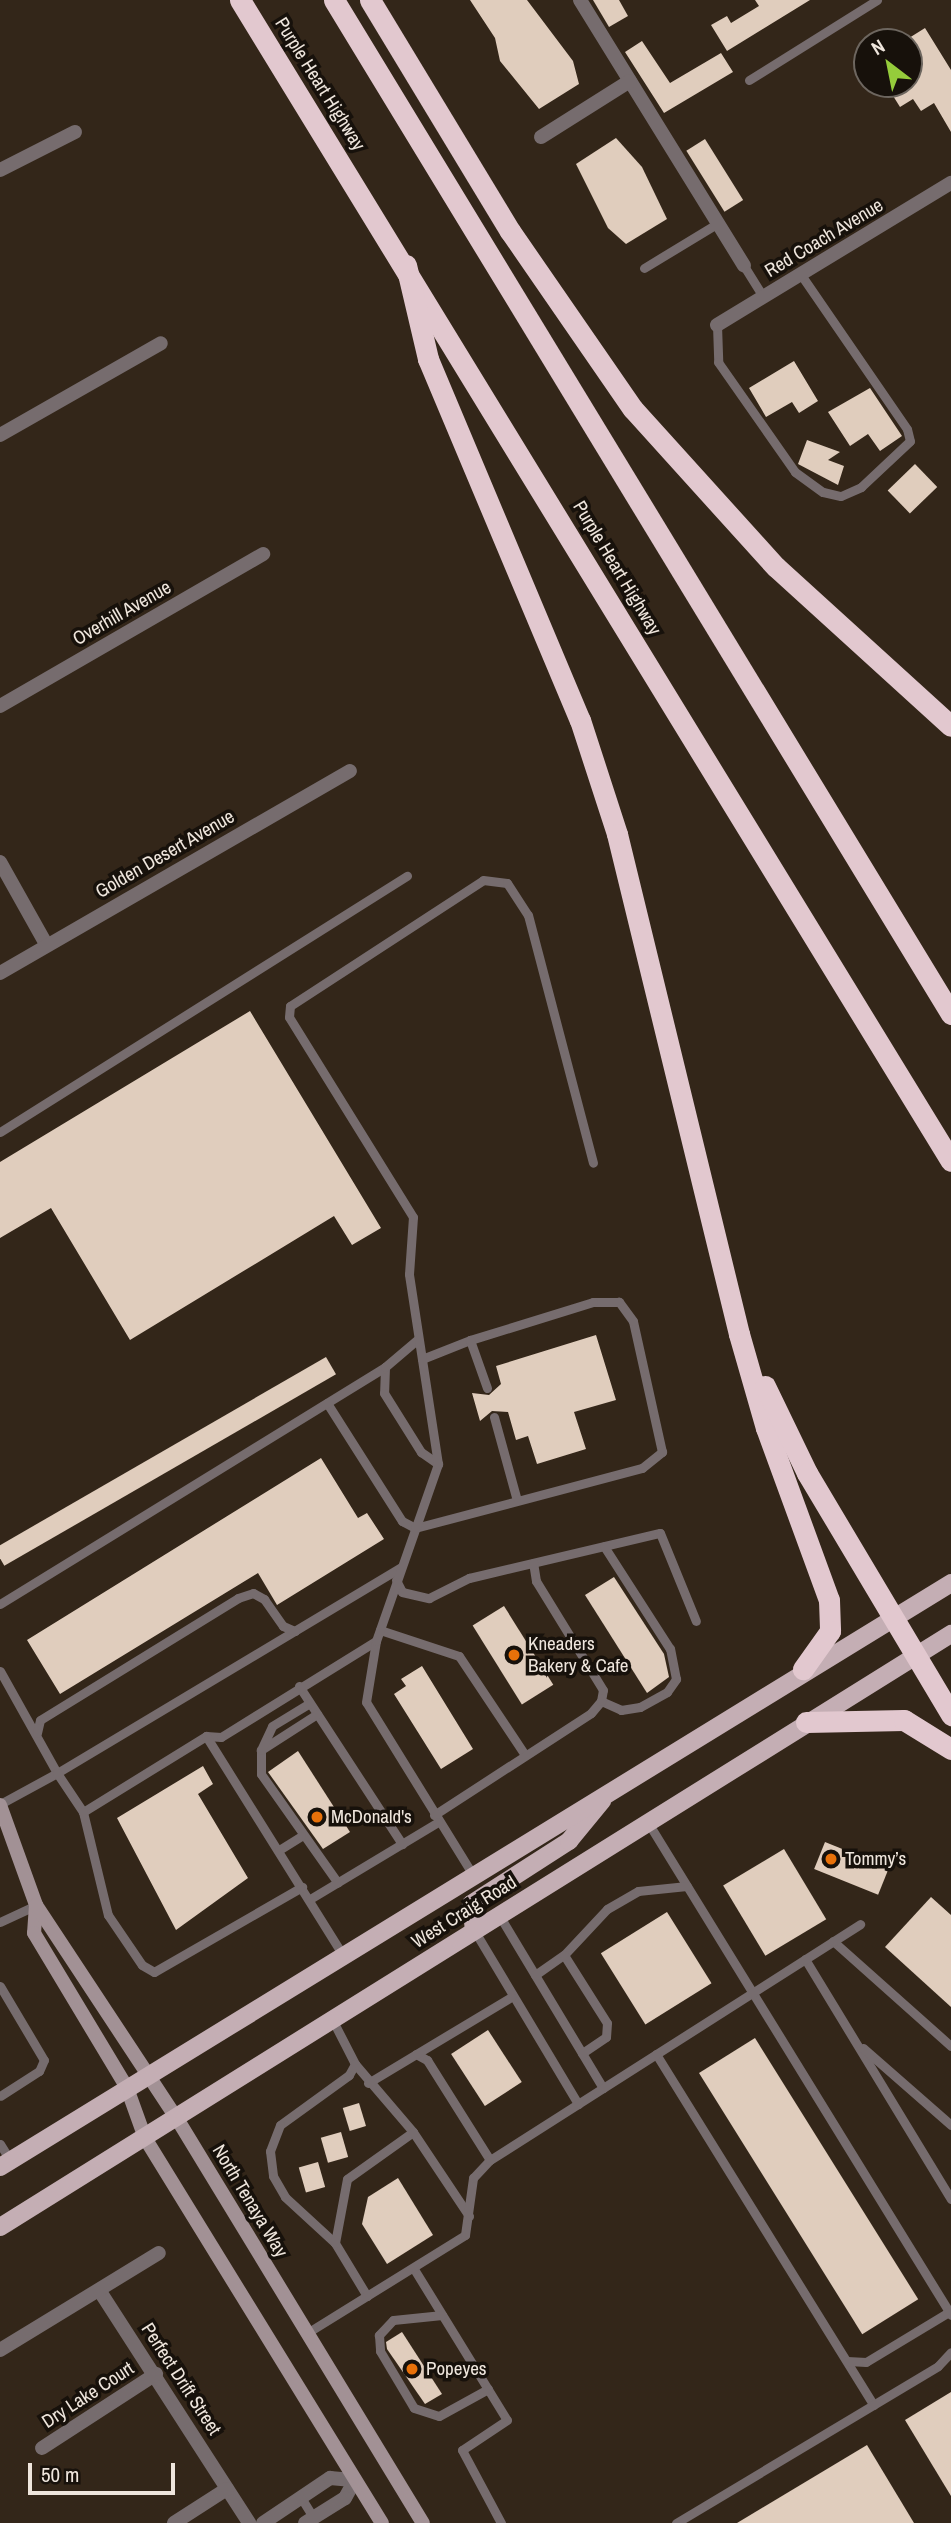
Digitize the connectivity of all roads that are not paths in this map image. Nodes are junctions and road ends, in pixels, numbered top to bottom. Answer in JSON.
{"nodes":[{"id":1,"x":240,"y":0,"type":"edge"},
{"id":2,"x":334,"y":0,"type":"edge"},
{"id":3,"x":370,"y":0,"type":"edge"},
{"id":4,"x":580,"y":0,"type":"edge"},
{"id":5,"x":877,"y":0,"type":"edge"},
{"id":6,"x":749,"y":80,"type":"dead end"},
{"id":7,"x":630,"y":81,"type":"junction"},
{"id":8,"x":75,"y":132,"type":"dead end"},
{"id":9,"x":541,"y":137,"type":"dead end"},
{"id":10,"x":0,"y":170,"type":"edge"},
{"id":11,"x":951,"y":183,"type":"edge"},
{"id":12,"x":718,"y":223,"type":"junction"},
{"id":13,"x":406,"y":265,"type":"junction"},
{"id":14,"x":744,"y":265,"type":"joint"},
{"id":15,"x":644,"y":268,"type":"dead end"},
{"id":16,"x":801,"y":275,"type":"junction"},
{"id":17,"x":763,"y":297,"type":"junction"},
{"id":18,"x":717,"y":325,"type":"joint"},
{"id":19,"x":162,"y":343,"type":"dead end"},
{"id":20,"x":0,"y":435,"type":"edge"},
{"id":21,"x":263,"y":554,"type":"dead end"},
{"id":22,"x":0,"y":706,"type":"edge"},
{"id":23,"x":951,"y":726,"type":"edge"},
{"id":24,"x":350,"y":771,"type":"dead end"},
{"id":25,"x":0,"y":862,"type":"edge"},
{"id":26,"x":407,"y":876,"type":"dead end"},
{"id":27,"x":46,"y":944,"type":"junction"},
{"id":28,"x":0,"y":973,"type":"edge"},
{"id":29,"x":951,"y":1014,"type":"edge"},
{"id":30,"x":0,"y":1132,"type":"edge"},
{"id":31,"x":951,"y":1161,"type":"edge"},
{"id":32,"x":593,"y":1163,"type":"dead end"},
{"id":33,"x":739,"y":1334,"type":"junction"},
{"id":34,"x":418,"y":1339,"type":"junction"},
{"id":35,"x":470,"y":1340,"type":"junction"},
{"id":36,"x":422,"y":1359,"type":"junction"},
{"id":37,"x":385,"y":1367,"type":"junction"},
{"id":38,"x":487,"y":1388,"type":"dead end"},
{"id":39,"x":327,"y":1403,"type":"junction"},
{"id":40,"x":494,"y":1417,"type":"dead end"},
{"id":41,"x":438,"y":1464,"type":"junction"},
{"id":42,"x":516,"y":1497,"type":"junction"},
{"id":43,"x":415,"y":1528,"type":"junction"},
{"id":44,"x":604,"y":1546,"type":"junction"},
{"id":45,"x":533,"y":1563,"type":"junction"},
{"id":46,"x":400,"y":1568,"type":"junction"},
{"id":47,"x":396,"y":1580,"type":"junction"},
{"id":48,"x":951,"y":1583,"type":"edge"},
{"id":49,"x":0,"y":1604,"type":"edge"},
{"id":50,"x":893,"y":1618,"type":"junction"},
{"id":51,"x":696,"y":1621,"type":"dead end"},
{"id":52,"x":295,"y":1630,"type":"junction"},
{"id":53,"x":380,"y":1630,"type":"junction"},
{"id":54,"x":951,"y":1634,"type":"edge"},
{"id":55,"x":376,"y":1640,"type":"junction"},
{"id":56,"x":915,"y":1656,"type":"junction"},
{"id":57,"x":803,"y":1670,"type":"junction"},
{"id":58,"x":0,"y":1671,"type":"edge"},
{"id":59,"x":299,"y":1686,"type":"junction"},
{"id":60,"x":601,"y":1701,"type":"junction"},
{"id":61,"x":310,"y":1703,"type":"junction"},
{"id":62,"x":317,"y":1714,"type":"junction"},
{"id":63,"x":951,"y":1715,"type":"edge"},
{"id":64,"x":806,"y":1722,"type":"junction"},
{"id":65,"x":37,"y":1733,"type":"junction"},
{"id":66,"x":206,"y":1737,"type":"junction"},
{"id":67,"x":951,"y":1749,"type":"edge"},
{"id":68,"x":261,"y":1750,"type":"junction"},
{"id":69,"x":525,"y":1755,"type":"junction"},
{"id":70,"x":57,"y":1773,"type":"junction"},
{"id":71,"x":613,"y":1788,"type":"junction"},
{"id":72,"x":0,"y":1805,"type":"edge"},
{"id":73,"x":83,"y":1812,"type":"junction"},
{"id":74,"x":436,"y":1818,"type":"junction"},
{"id":75,"x":648,"y":1821,"type":"junction"},
{"id":76,"x":301,"y":1836,"type":"junction"},
{"id":77,"x":401,"y":1844,"type":"junction"},
{"id":78,"x":279,"y":1850,"type":"junction"},
{"id":79,"x":472,"y":1875,"type":"junction"},
{"id":80,"x":338,"y":1882,"type":"junction"},
{"id":81,"x":687,"y":1886,"type":"junction"},
{"id":82,"x":302,"y":1887,"type":"junction"},
{"id":83,"x":310,"y":1899,"type":"junction"},
{"id":84,"x":36,"y":1905,"type":"junction"},
{"id":85,"x":499,"y":1915,"type":"junction"},
{"id":86,"x":0,"y":1923,"type":"edge"},
{"id":87,"x":860,"y":1924,"type":"dead end"},
{"id":88,"x":474,"y":1930,"type":"junction"},
{"id":89,"x":833,"y":1941,"type":"junction"},
{"id":90,"x":343,"y":1955,"type":"junction"},
{"id":91,"x":564,"y":1955,"type":"junction"},
{"id":92,"x":804,"y":1959,"type":"junction"},
{"id":93,"x":535,"y":1975,"type":"junction"},
{"id":94,"x":0,"y":1986,"type":"edge"},
{"id":95,"x":753,"y":1993,"type":"junction"},
{"id":96,"x":512,"y":1997,"type":"junction"},
{"id":97,"x":332,"y":2019,"type":"junction"},
{"id":98,"x":855,"y":2041,"type":"junction"},
{"id":99,"x":951,"y":2046,"type":"edge"},
{"id":100,"x":582,"y":2053,"type":"junction"},
{"id":101,"x":416,"y":2054,"type":"junction"},
{"id":102,"x":656,"y":2054,"type":"junction"},
{"id":103,"x":355,"y":2063,"type":"junction"},
{"id":104,"x":145,"y":2077,"type":"junction"},
{"id":105,"x":368,"y":2083,"type":"junction"},
{"id":106,"x":127,"y":2088,"type":"junction"},
{"id":107,"x":603,"y":2088,"type":"junction"},
{"id":108,"x":0,"y":2096,"type":"edge"},
{"id":109,"x":578,"y":2104,"type":"junction"},
{"id":110,"x":176,"y":2116,"type":"junction"},
{"id":111,"x":951,"y":2125,"type":"edge"},
{"id":112,"x":413,"y":2132,"type":"junction"},
{"id":113,"x":145,"y":2138,"type":"junction"},
{"id":114,"x":0,"y":2144,"type":"edge"},
{"id":115,"x":490,"y":2160,"type":"junction"},
{"id":116,"x":5,"y":2163,"type":"edge"},
{"id":117,"x":951,"y":2199,"type":"edge"},
{"id":118,"x":468,"y":2216,"type":"junction"},
{"id":119,"x":0,"y":2227,"type":"edge"},
{"id":120,"x":335,"y":2244,"type":"junction"},
{"id":121,"x":159,"y":2253,"type":"dead end"},
{"id":122,"x":414,"y":2269,"type":"junction"},
{"id":123,"x":101,"y":2293,"type":"junction"},
{"id":124,"x":368,"y":2296,"type":"junction"},
{"id":125,"x":950,"y":2313,"type":"edge"},
{"id":126,"x":442,"y":2315,"type":"junction"},
{"id":127,"x":307,"y":2333,"type":"junction"},
{"id":128,"x":0,"y":2350,"type":"edge"},
{"id":129,"x":951,"y":2353,"type":"edge"},
{"id":130,"x":846,"y":2360,"type":"junction"},
{"id":131,"x":156,"y":2374,"type":"junction"},
{"id":132,"x":488,"y":2389,"type":"junction"},
{"id":133,"x":873,"y":2405,"type":"junction"},
{"id":134,"x":42,"y":2448,"type":"dead end"},
{"id":135,"x":355,"y":2480,"type":"junction"},
{"id":136,"x":227,"y":2489,"type":"junction"},
{"id":137,"x":300,"y":2496,"type":"junction"},
{"id":138,"x":309,"y":2520,"type":"edge"},
{"id":139,"x":174,"y":2523,"type":"edge"},
{"id":140,"x":249,"y":2523,"type":"edge"},
{"id":141,"x":263,"y":2523,"type":"edge"},
{"id":142,"x":382,"y":2523,"type":"edge"},
{"id":143,"x":423,"y":2523,"type":"edge"},
{"id":144,"x":501,"y":2523,"type":"edge"},
{"id":145,"x":676,"y":2523,"type":"edge"}],
"edges":[{"from":1,"to":13,"type":"highway","name":"Purple Heart Highway"},
{"from":2,"to":29,"type":"highway"},
{"from":3,"to":23,"type":"highway"},
{"from":4,"to":7,"type":"street"},
{"from":5,"to":6,"type":"lane"},
{"from":7,"to":9,"type":"street"},
{"from":7,"to":12,"type":"street"},
{"from":8,"to":10,"type":"street"},
{"from":11,"to":16,"type":"street","name":"Red Coach Avenue"},
{"from":12,"to":14,"type":"street"},
{"from":12,"to":15,"type":"lane"},
{"from":13,"to":31,"type":"highway","name":"Purple Heart Highway"},
{"from":13,"to":33,"type":"highway"},
{"from":14,"to":17,"type":"lane"},
{"from":16,"to":17,"type":"street","name":"Red Coach Avenue"},
{"from":16,"to":18,"type":"lane"},
{"from":17,"to":18,"type":"street","name":"Red Coach Avenue"},
{"from":19,"to":20,"type":"street"},
{"from":21,"to":22,"type":"street","name":"Overhill Avenue"},
{"from":24,"to":27,"type":"street","name":"Golden Desert Avenue"},
{"from":25,"to":27,"type":"street"},
{"from":26,"to":30,"type":"lane"},
{"from":27,"to":28,"type":"street","name":"Golden Desert Avenue"},
{"from":32,"to":34,"type":"lane"},
{"from":33,"to":50,"type":"highway"},
{"from":33,"to":57,"type":"highway"},
{"from":34,"to":36,"type":"lane"},
{"from":34,"to":37,"type":"lane"},
{"from":35,"to":36,"type":"lane"},
{"from":35,"to":38,"type":"lane"},
{"from":35,"to":42,"type":"lane"},
{"from":36,"to":41,"type":"lane"},
{"from":37,"to":39,"type":"lane"},
{"from":37,"to":41,"type":"lane"},
{"from":39,"to":43,"type":"lane"},
{"from":39,"to":49,"type":"lane"},
{"from":40,"to":42,"type":"lane"},
{"from":41,"to":43,"type":"lane"},
{"from":42,"to":43,"type":"lane"},
{"from":43,"to":46,"type":"lane"},
{"from":44,"to":45,"type":"lane"},
{"from":44,"to":51,"type":"lane"},
{"from":44,"to":60,"type":"lane"},
{"from":45,"to":47,"type":"lane"},
{"from":45,"to":60,"type":"lane"},
{"from":46,"to":47,"type":"lane"},
{"from":46,"to":52,"type":"lane"},
{"from":47,"to":53,"type":"lane"},
{"from":48,"to":50,"type":"main road","name":"West Craig Road"},
{"from":50,"to":56,"type":"highway"},
{"from":50,"to":57,"type":"main road","name":"West Craig Road"},
{"from":52,"to":65,"type":"lane"},
{"from":52,"to":70,"type":"lane"},
{"from":53,"to":55,"type":"lane"},
{"from":53,"to":69,"type":"lane"},
{"from":54,"to":56,"type":"main road","name":"West Craig Road"},
{"from":55,"to":59,"type":"lane"},
{"from":55,"to":74,"type":"lane"},
{"from":56,"to":63,"type":"highway"},
{"from":56,"to":64,"type":"main road","name":"West Craig Road"},
{"from":57,"to":71,"type":"main road","name":"West Craig Road"},
{"from":58,"to":65,"type":"lane"},
{"from":59,"to":61,"type":"lane"},
{"from":59,"to":66,"type":"lane"},
{"from":60,"to":69,"type":"lane"},
{"from":61,"to":62,"type":"lane"},
{"from":61,"to":68,"type":"lane"},
{"from":62,"to":68,"type":"lane"},
{"from":62,"to":77,"type":"lane"},
{"from":64,"to":67,"type":"highway"},
{"from":64,"to":75,"type":"main road","name":"West Craig Road"},
{"from":65,"to":70,"type":"lane"},
{"from":66,"to":73,"type":"lane"},
{"from":66,"to":78,"type":"lane"},
{"from":68,"to":76,"type":"lane"},
{"from":69,"to":74,"type":"lane"},
{"from":70,"to":72,"type":"lane"},
{"from":70,"to":73,"type":"lane"},
{"from":71,"to":79,"type":"main road","name":"West Craig Road"},
{"from":71,"to":88,"type":"main road"},
{"from":72,"to":84,"type":"main road","name":"North Tenaya Way"},
{"from":73,"to":82,"type":"lane"},
{"from":74,"to":77,"type":"lane"},
{"from":74,"to":79,"type":"lane"},
{"from":75,"to":81,"type":"lane"},
{"from":75,"to":85,"type":"main road","name":"West Craig Road"},
{"from":76,"to":78,"type":"lane"},
{"from":76,"to":80,"type":"lane"},
{"from":77,"to":80,"type":"lane"},
{"from":78,"to":82,"type":"lane"},
{"from":79,"to":90,"type":"main road","name":"West Craig Road"},
{"from":80,"to":83,"type":"lane"},
{"from":81,"to":91,"type":"lane"},
{"from":81,"to":95,"type":"lane"},
{"from":82,"to":83,"type":"lane"},
{"from":83,"to":90,"type":"lane"},
{"from":84,"to":86,"type":"lane"},
{"from":84,"to":104,"type":"main road","name":"North Tenaya Way"},
{"from":84,"to":106,"type":"main road","name":"North Tenaya Way"},
{"from":85,"to":88,"type":"main road","name":"West Craig Road"},
{"from":85,"to":93,"type":"lane"},
{"from":87,"to":89,"type":"lane"},
{"from":88,"to":96,"type":"lane"},
{"from":88,"to":97,"type":"main road","name":"West Craig Road"},
{"from":89,"to":92,"type":"lane"},
{"from":89,"to":99,"type":"lane"},
{"from":90,"to":104,"type":"main road","name":"West Craig Road"},
{"from":91,"to":93,"type":"lane"},
{"from":91,"to":100,"type":"lane"},
{"from":92,"to":95,"type":"lane"},
{"from":92,"to":98,"type":"lane"},
{"from":93,"to":100,"type":"lane"},
{"from":94,"to":108,"type":"lane"},
{"from":95,"to":102,"type":"lane"},
{"from":95,"to":125,"type":"lane"},
{"from":96,"to":101,"type":"lane"},
{"from":96,"to":109,"type":"lane"},
{"from":97,"to":103,"type":"lane"},
{"from":97,"to":110,"type":"main road","name":"West Craig Road"},
{"from":98,"to":111,"type":"lane"},
{"from":98,"to":117,"type":"lane"},
{"from":100,"to":107,"type":"lane"},
{"from":101,"to":105,"type":"lane"},
{"from":101,"to":115,"type":"lane"},
{"from":102,"to":107,"type":"lane"},
{"from":102,"to":130,"type":"lane"},
{"from":103,"to":105,"type":"lane"},
{"from":103,"to":120,"type":"lane"},
{"from":104,"to":106,"type":"main road","name":"West Craig Road"},
{"from":104,"to":110,"type":"main road","name":"North Tenaya Way"},
{"from":105,"to":112,"type":"lane"},
{"from":106,"to":113,"type":"main road","name":"North Tenaya Way"},
{"from":106,"to":116,"type":"main road","name":"West Craig Road"},
{"from":107,"to":109,"type":"lane"},
{"from":109,"to":115,"type":"lane"},
{"from":110,"to":113,"type":"main road","name":"West Craig Road"},
{"from":110,"to":127,"type":"main road","name":"North Tenaya Way"},
{"from":112,"to":118,"type":"lane"},
{"from":112,"to":120,"type":"lane"},
{"from":113,"to":119,"type":"main road","name":"West Craig Road"},
{"from":113,"to":135,"type":"main road","name":"North Tenaya Way"},
{"from":114,"to":116,"type":"lane"},
{"from":115,"to":118,"type":"lane"},
{"from":118,"to":122,"type":"lane"},
{"from":120,"to":124,"type":"lane"},
{"from":121,"to":123,"type":"street"},
{"from":122,"to":124,"type":"lane"},
{"from":122,"to":126,"type":"lane"},
{"from":123,"to":128,"type":"street"},
{"from":123,"to":131,"type":"street","name":"Perfect Drift Street"},
{"from":124,"to":127,"type":"lane"},
{"from":125,"to":130,"type":"lane"},
{"from":126,"to":132,"type":"lane"},
{"from":126,"to":132,"type":"lane"},
{"from":127,"to":143,"type":"main road","name":"North Tenaya Way"},
{"from":129,"to":133,"type":"lane"},
{"from":130,"to":133,"type":"lane"},
{"from":131,"to":134,"type":"street","name":"Dry Lake Court"},
{"from":131,"to":136,"type":"street","name":"Perfect Drift Street"},
{"from":132,"to":144,"type":"lane"},
{"from":133,"to":145,"type":"lane"},
{"from":135,"to":137,"type":"street"},
{"from":135,"to":138,"type":"street"},
{"from":135,"to":142,"type":"main road","name":"North Tenaya Way"},
{"from":136,"to":139,"type":"street"},
{"from":136,"to":140,"type":"street","name":"Perfect Drift Street"},
{"from":137,"to":138,"type":"lane"},
{"from":137,"to":141,"type":"street"}]}
